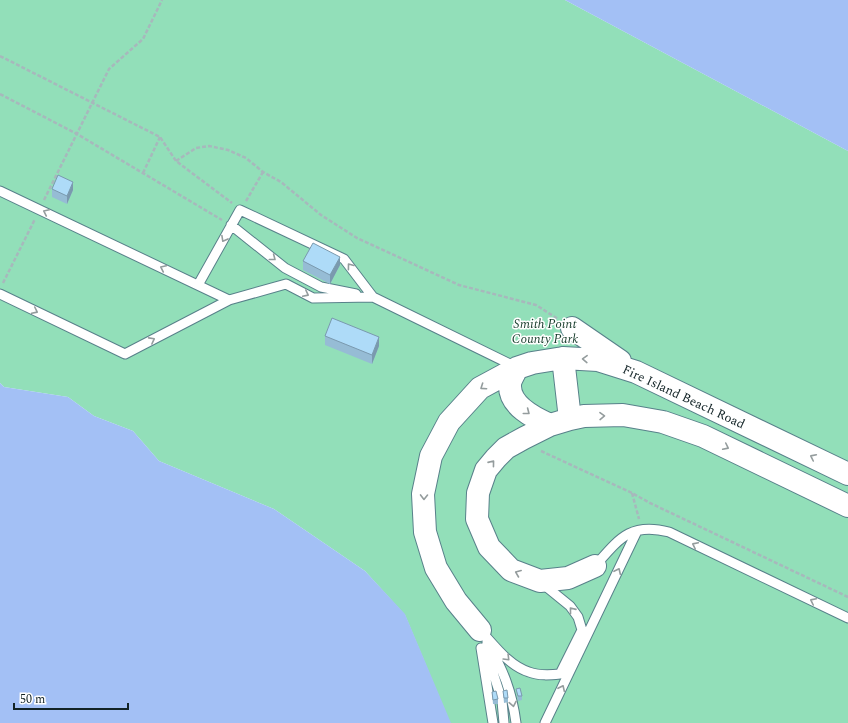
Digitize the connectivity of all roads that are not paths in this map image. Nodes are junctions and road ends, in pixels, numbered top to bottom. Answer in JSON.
{"nodes":[{"id":1,"x":0,"y":191,"type":"edge"},
{"id":2,"x":231,"y":225,"type":"junction"},
{"id":3,"x":198,"y":285,"type":"junction"},
{"id":4,"x":0,"y":294,"type":"edge"},
{"id":5,"x":373,"y":298,"type":"junction"},
{"id":6,"x":229,"y":300,"type":"junction"},
{"id":7,"x":572,"y":328,"type":"road end"},
{"id":8,"x":563,"y":358,"type":"junction"},
{"id":9,"x":517,"y":368,"type":"junction"},
{"id":10,"x":636,"y":372,"type":"junction"},
{"id":11,"x":560,"y":422,"type":"junction"},
{"id":12,"x":848,"y":474,"type":"edge"},
{"id":13,"x":848,"y":506,"type":"edge"},
{"id":14,"x":639,"y":530,"type":"junction"},
{"id":15,"x":595,"y":566,"type":"joint"},
{"id":16,"x":540,"y":581,"type":"junction"},
{"id":17,"x":848,"y":618,"type":"edge"},
{"id":18,"x":480,"y":630,"type":"junction"},
{"id":19,"x":493,"y":723,"type":"edge"},
{"id":20,"x":504,"y":723,"type":"edge"},
{"id":21,"x":516,"y":723,"type":"edge"},
{"id":22,"x":545,"y":723,"type":"edge"}],
"edges":[{"from":3,"to":1,"type":"lane","one_way":true},
{"from":2,"to":3,"type":"lane","one_way":true},
{"from":2,"to":5,"type":"lane","one_way":true},
{"from":5,"to":2,"type":"lane","one_way":true},
{"from":3,"to":6,"type":"lane"},
{"from":4,"to":6,"type":"lane","one_way":true},
{"from":6,"to":5,"type":"lane","one_way":true},
{"from":5,"to":9,"type":"lane"},
{"from":7,"to":10,"type":"street"},
{"from":8,"to":9,"type":"street","name":"Fire Island Beach Road"},
{"from":10,"to":8,"type":"street","name":"Fire Island Beach Road","one_way":true},
{"from":8,"to":11,"type":"street"},
{"from":9,"to":11,"type":"street","one_way":true},
{"from":9,"to":18,"type":"street","name":"Fire Island Beach Road","one_way":true},
{"from":12,"to":10,"type":"street","name":"Fire Island Beach Road","one_way":true},
{"from":11,"to":13,"type":"street","one_way":true},
{"from":16,"to":11,"type":"street","one_way":true},
{"from":14,"to":15,"type":"lane"},
{"from":17,"to":14,"type":"lane","one_way":true},
{"from":22,"to":14,"type":"lane","one_way":true},
{"from":15,"to":16,"type":"street"},
{"from":18,"to":16,"type":"lane","one_way":true},
{"from":18,"to":19,"type":"lane"},
{"from":18,"to":20,"type":"lane"},
{"from":18,"to":21,"type":"lane","one_way":true}]}
